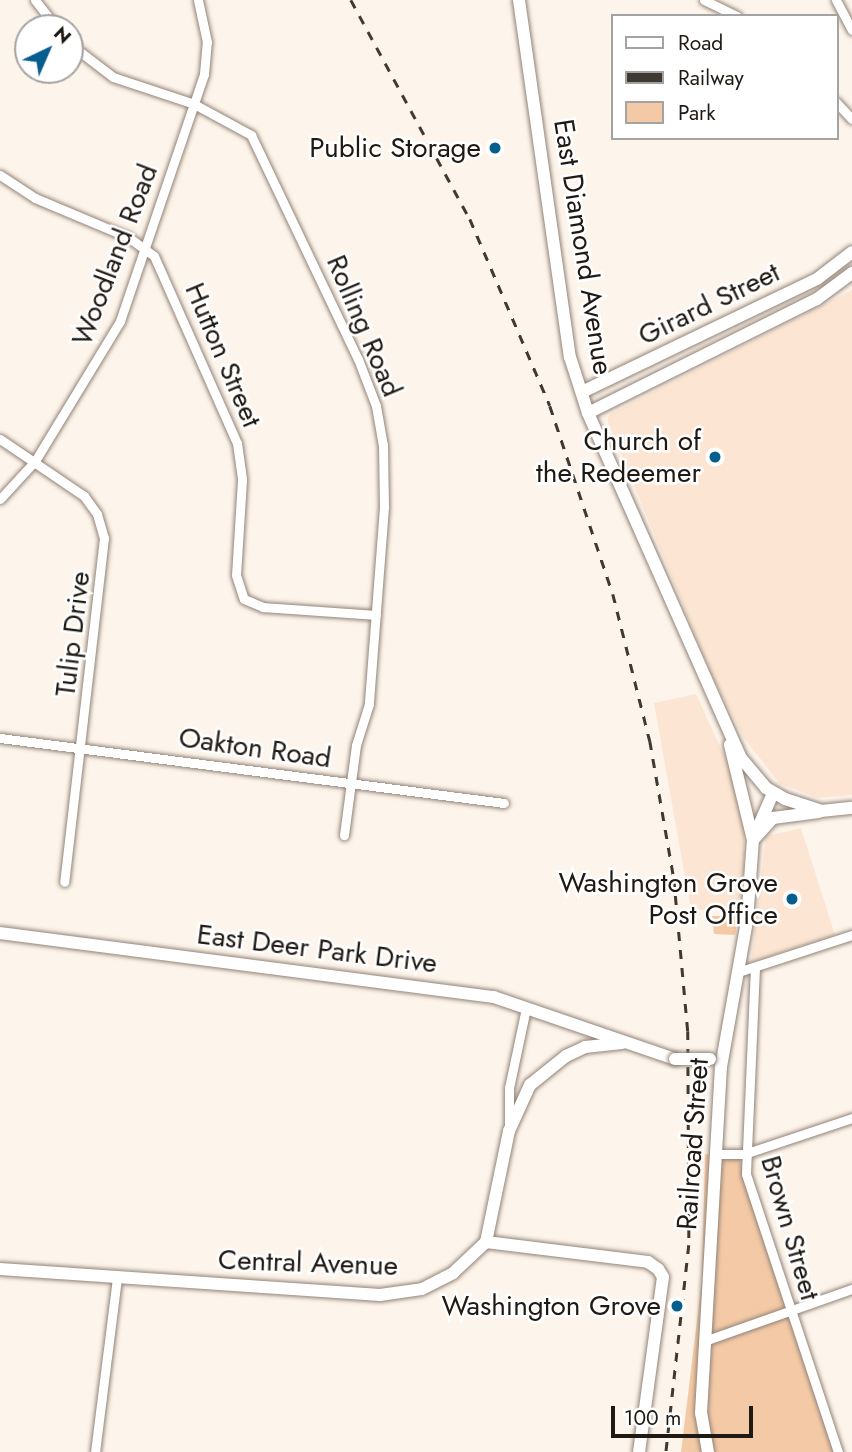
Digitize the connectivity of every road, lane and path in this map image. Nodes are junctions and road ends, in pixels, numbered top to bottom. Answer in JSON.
{"nodes":[{"id":1,"x":34,"y":0,"type":"edge"},
{"id":2,"x":198,"y":0,"type":"edge"},
{"id":3,"x":519,"y":0,"type":"edge"},
{"id":4,"x":704,"y":0,"type":"edge"},
{"id":5,"x":836,"y":0,"type":"edge"},
{"id":6,"x":46,"y":14,"type":"edge"},
{"id":7,"x":733,"y":14,"type":"edge"},
{"id":8,"x":852,"y":30,"type":"edge"},
{"id":9,"x":84,"y":55,"type":"edge"},
{"id":10,"x":194,"y":104,"type":"junction"},
{"id":11,"x":838,"y":104,"type":"edge"},
{"id":12,"x":852,"y":119,"type":"edge"},
{"id":13,"x":0,"y":175,"type":"edge"},
{"id":14,"x":147,"y":247,"type":"junction"},
{"id":15,"x":852,"y":252,"type":"edge"},
{"id":16,"x":852,"y":273,"type":"edge"},
{"id":17,"x":582,"y":392,"type":"junction"},
{"id":18,"x":589,"y":414,"type":"junction"},
{"id":19,"x":0,"y":439,"type":"edge"},
{"id":20,"x":35,"y":461,"type":"junction"},
{"id":21,"x":0,"y":499,"type":"edge"},
{"id":22,"x":376,"y":615,"type":"junction"},
{"id":23,"x":729,"y":737,"type":"junction"},
{"id":24,"x":0,"y":738,"type":"edge"},
{"id":25,"x":82,"y":748,"type":"junction"},
{"id":26,"x":350,"y":783,"type":"junction"},
{"id":27,"x":770,"y":791,"type":"junction"},
{"id":28,"x":504,"y":803,"type":"dead end"},
{"id":29,"x":852,"y":808,"type":"edge"},
{"id":30,"x":821,"y":811,"type":"junction"},
{"id":31,"x":344,"y":835,"type":"dead end"},
{"id":32,"x":752,"y":835,"type":"junction"},
{"id":33,"x":64,"y":882,"type":"dead end"},
{"id":34,"x":0,"y":933,"type":"edge"},
{"id":35,"x":852,"y":935,"type":"edge"},
{"id":36,"x":755,"y":967,"type":"junction"},
{"id":37,"x":738,"y":972,"type":"junction"},
{"id":38,"x":526,"y":1008,"type":"junction"},
{"id":39,"x":622,"y":1043,"type":"junction"},
{"id":40,"x":716,"y":1059,"type":"junction"},
{"id":41,"x":852,"y":1118,"type":"edge"},
{"id":42,"x":509,"y":1131,"type":"junction"},
{"id":43,"x":715,"y":1154,"type":"junction"},
{"id":44,"x":744,"y":1154,"type":"junction"},
{"id":45,"x":486,"y":1242,"type":"junction"},
{"id":46,"x":0,"y":1269,"type":"edge"},
{"id":47,"x":117,"y":1277,"type":"junction"},
{"id":48,"x":852,"y":1289,"type":"edge"},
{"id":49,"x":791,"y":1312,"type":"junction"},
{"id":50,"x":707,"y":1340,"type":"junction"},
{"id":51,"x":95,"y":1452,"type":"edge"},
{"id":52,"x":639,"y":1452,"type":"edge"},
{"id":53,"x":708,"y":1452,"type":"edge"},
{"id":54,"x":838,"y":1452,"type":"edge"}],
"edges":[{"from":1,"to":6,"type":"street"},
{"from":2,"to":10,"type":"street","name":"Woodland Road"},
{"from":3,"to":17,"type":"street","name":"East Diamond Avenue"},
{"from":4,"to":7,"type":"street"},
{"from":5,"to":8,"type":"street"},
{"from":9,"to":10,"type":"street","name":"Rolling Road"},
{"from":10,"to":14,"type":"street","name":"Woodland Road"},
{"from":10,"to":22,"type":"street","name":"Rolling Road"},
{"from":11,"to":12,"type":"street"},
{"from":13,"to":14,"type":"street"},
{"from":14,"to":20,"type":"street","name":"Woodland Road"},
{"from":14,"to":22,"type":"street","name":"Hutton Street"},
{"from":15,"to":17,"type":"street","name":"Girard Street"},
{"from":16,"to":18,"type":"street","name":"Girard Street"},
{"from":17,"to":18,"type":"street","name":"East Diamond Avenue"},
{"from":18,"to":23,"type":"street","name":"East Diamond Avenue"},
{"from":19,"to":20,"type":"street","name":"Tulip Drive"},
{"from":20,"to":21,"type":"street","name":"Woodland Road"},
{"from":20,"to":25,"type":"street","name":"Tulip Drive"},
{"from":22,"to":26,"type":"street","name":"Rolling Road"},
{"from":23,"to":27,"type":"street","name":"East Diamond Avenue"},
{"from":23,"to":32,"type":"street"},
{"from":24,"to":25,"type":"street","name":"Oakton Road"},
{"from":25,"to":26,"type":"street","name":"Oakton Road"},
{"from":25,"to":33,"type":"street","name":"Tulip Drive"},
{"from":26,"to":28,"type":"street","name":"Oakton Road"},
{"from":26,"to":31,"type":"street","name":"Rolling Road"},
{"from":27,"to":30,"type":"street"},
{"from":27,"to":32,"type":"street","name":"Railroad Street"},
{"from":29,"to":30,"type":"street"},
{"from":30,"to":32,"type":"street"},
{"from":32,"to":37,"type":"street","name":"Railroad Street"},
{"from":34,"to":38,"type":"street","name":"East Deer Park Drive"},
{"from":35,"to":36,"type":"street"},
{"from":36,"to":37,"type":"street"},
{"from":36,"to":44,"type":"street","name":"Brown Street"},
{"from":37,"to":40,"type":"street","name":"Railroad Street"},
{"from":38,"to":39,"type":"street","name":"East Deer Park Drive"},
{"from":38,"to":42,"type":"street"},
{"from":39,"to":40,"type":"street","name":"East Deer Park Drive","bridge":true},
{"from":39,"to":42,"type":"street","name":"East Deer Park Drive"},
{"from":40,"to":43,"type":"street","name":"Railroad Street"},
{"from":41,"to":44,"type":"street"},
{"from":42,"to":45,"type":"street"},
{"from":43,"to":44,"type":"street"},
{"from":43,"to":50,"type":"street","name":"Railroad Street"},
{"from":44,"to":49,"type":"street","name":"Brown Street"},
{"from":45,"to":47,"type":"street","name":"Central Avenue"},
{"from":45,"to":52,"type":"street"},
{"from":46,"to":47,"type":"street","name":"Central Avenue"},
{"from":47,"to":51,"type":"street"},
{"from":48,"to":49,"type":"street"},
{"from":49,"to":50,"type":"street"},
{"from":49,"to":54,"type":"street","name":"Brown Street"},
{"from":50,"to":53,"type":"street","name":"Railroad Street"}]}
